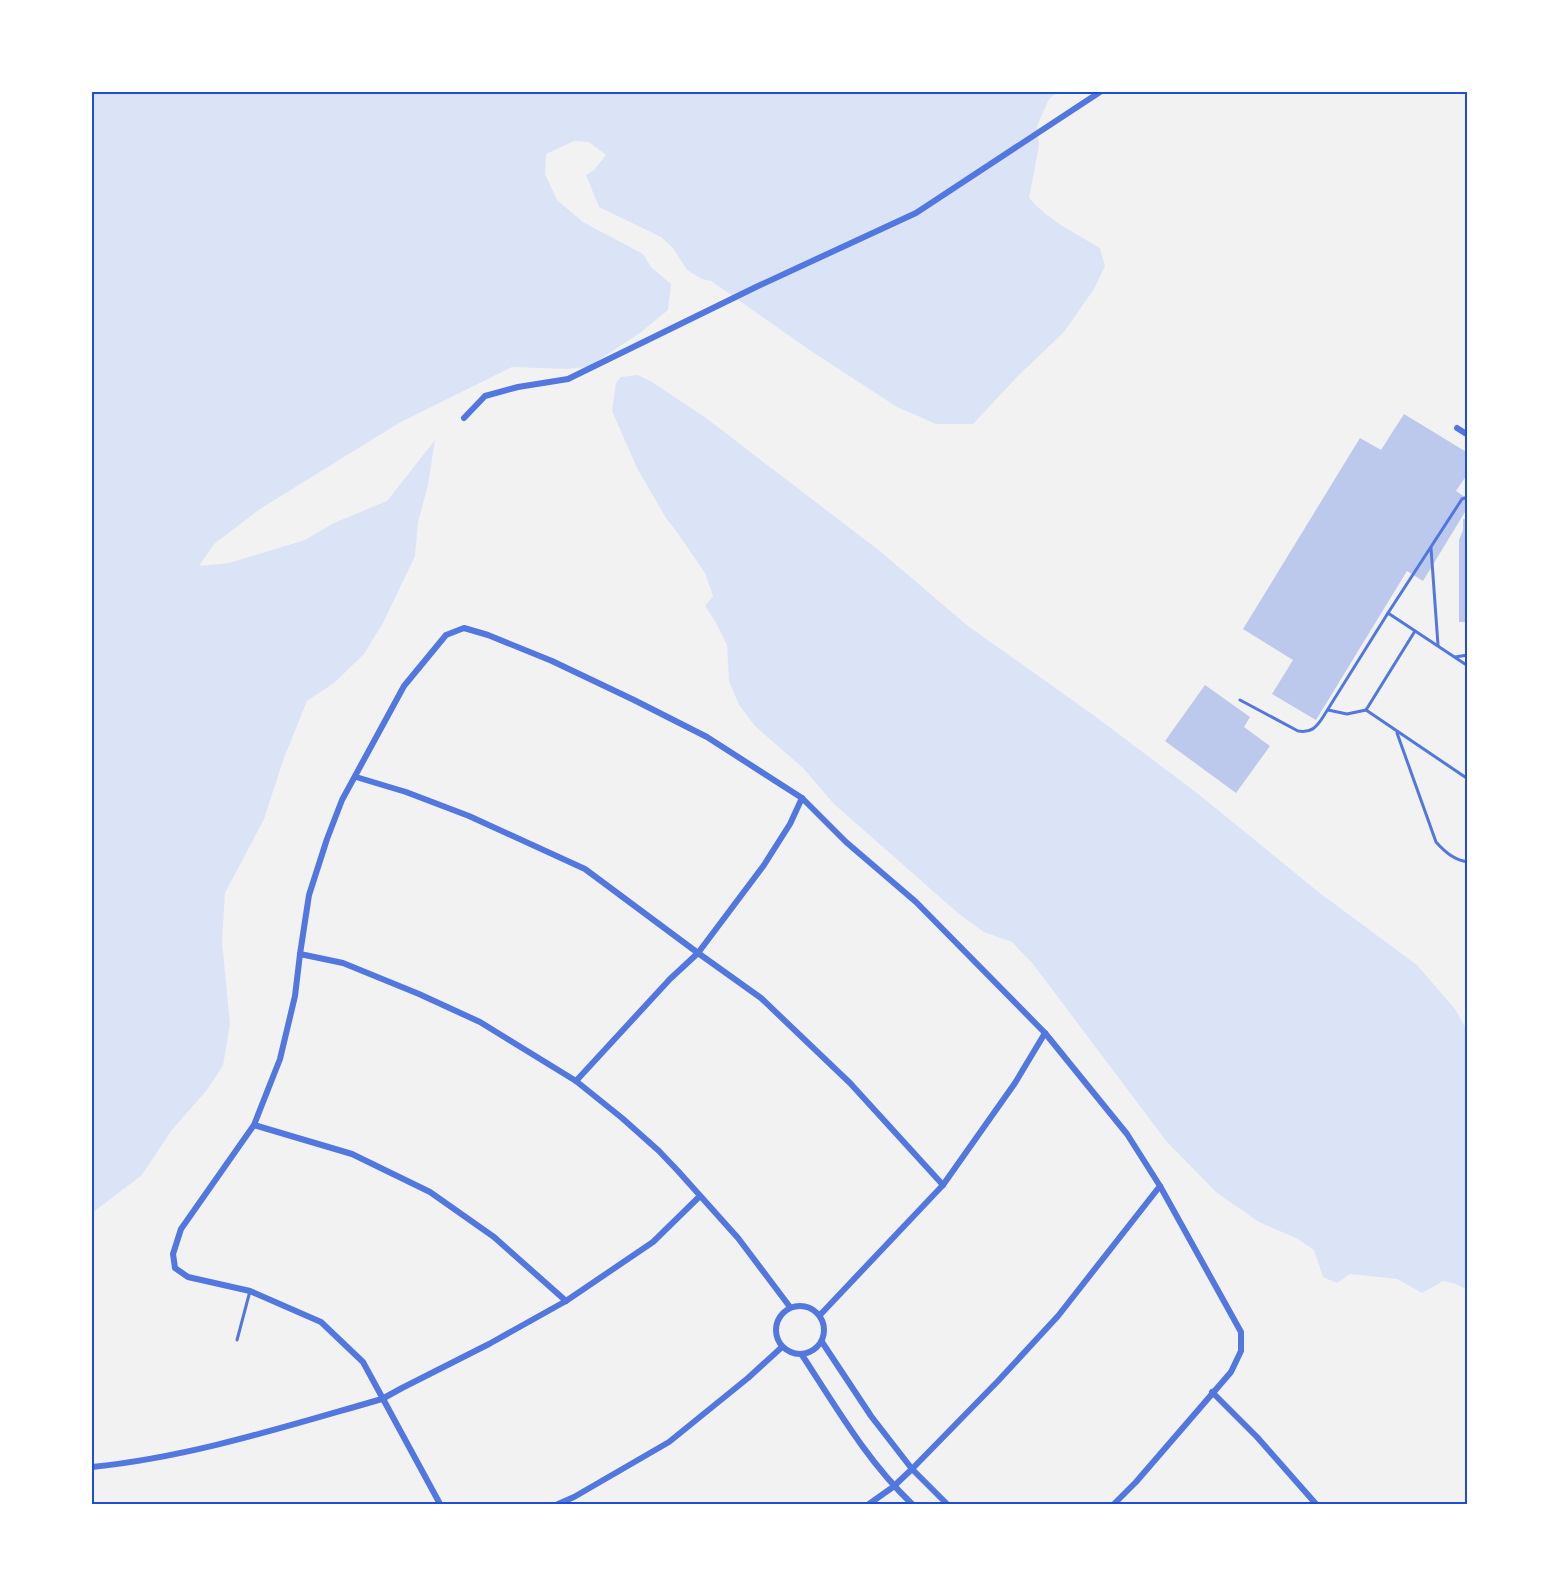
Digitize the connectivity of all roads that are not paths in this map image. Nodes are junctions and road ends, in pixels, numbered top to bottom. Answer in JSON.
{"nodes":[{"id":1,"x":1100,"y":92,"type":"edge"},
{"id":2,"x":464,"y":418,"type":"dead end"},
{"id":3,"x":1456,"y":428,"type":"dead end"},
{"id":4,"x":1467,"y":435,"type":"edge"},
{"id":5,"x":1467,"y":497,"type":"edge"},
{"id":6,"x":1431,"y":547,"type":"junction"},
{"id":7,"x":1388,"y":613,"type":"junction"},
{"id":8,"x":1415,"y":631,"type":"junction"},
{"id":9,"x":1438,"y":645,"type":"junction"},
{"id":10,"x":1467,"y":655,"type":"edge"},
{"id":11,"x":1455,"y":657,"type":"junction"},
{"id":12,"x":1467,"y":666,"type":"edge"},
{"id":13,"x":1240,"y":700,"type":"dead end"},
{"id":14,"x":1328,"y":710,"type":"junction"},
{"id":15,"x":1365,"y":710,"type":"junction"},
{"id":16,"x":1396,"y":731,"type":"junction"},
{"id":17,"x":356,"y":777,"type":"junction"},
{"id":18,"x":1467,"y":779,"type":"edge"},
{"id":19,"x":802,"y":798,"type":"junction"},
{"id":20,"x":1467,"y":862,"type":"edge"},
{"id":21,"x":698,"y":953,"type":"junction"},
{"id":22,"x":300,"y":954,"type":"junction"},
{"id":23,"x":1045,"y":1033,"type":"junction"},
{"id":24,"x":576,"y":1081,"type":"junction"},
{"id":25,"x":254,"y":1125,"type":"junction"},
{"id":26,"x":943,"y":1185,"type":"junction"},
{"id":27,"x":1160,"y":1186,"type":"junction"},
{"id":28,"x":700,"y":1196,"type":"junction"},
{"id":29,"x":250,"y":1291,"type":"junction"},
{"id":30,"x":566,"y":1301,"type":"junction"},
{"id":31,"x":790,"y":1307,"type":"junction"},
{"id":32,"x":820,"y":1315,"type":"junction"},
{"id":33,"x":237,"y":1340,"type":"dead end"},
{"id":34,"x":822,"y":1342,"type":"junction"},
{"id":35,"x":782,"y":1347,"type":"junction"},
{"id":36,"x":802,"y":1355,"type":"junction"},
{"id":37,"x":1212,"y":1392,"type":"junction"},
{"id":38,"x":382,"y":1399,"type":"junction"},
{"id":39,"x":92,"y":1467,"type":"edge"},
{"id":40,"x":912,"y":1469,"type":"junction"},
{"id":41,"x":893,"y":1486,"type":"junction"},
{"id":42,"x":440,"y":1504,"type":"edge"},
{"id":43,"x":558,"y":1504,"type":"edge"},
{"id":44,"x":870,"y":1504,"type":"edge"},
{"id":45,"x":912,"y":1504,"type":"edge"},
{"id":46,"x":947,"y":1504,"type":"edge"},
{"id":47,"x":1114,"y":1504,"type":"edge"},
{"id":48,"x":1316,"y":1504,"type":"edge"}],
"edges":[{"from":1,"to":2,"type":"street"},
{"from":3,"to":4,"type":"street"},
{"from":5,"to":6,"type":"lane"},
{"from":6,"to":7,"type":"lane"},
{"from":6,"to":9,"type":"lane"},
{"from":7,"to":8,"type":"lane"},
{"from":7,"to":14,"type":"lane"},
{"from":8,"to":9,"type":"lane"},
{"from":8,"to":15,"type":"lane"},
{"from":9,"to":11,"type":"lane"},
{"from":10,"to":11,"type":"lane"},
{"from":11,"to":12,"type":"lane"},
{"from":13,"to":14,"type":"lane"},
{"from":14,"to":15,"type":"lane"},
{"from":15,"to":16,"type":"lane"},
{"from":16,"to":18,"type":"lane"},
{"from":16,"to":20,"type":"lane"},
{"from":17,"to":19,"type":"street"},
{"from":17,"to":21,"type":"street"},
{"from":17,"to":22,"type":"street"},
{"from":19,"to":21,"type":"street"},
{"from":19,"to":23,"type":"street"},
{"from":21,"to":24,"type":"street"},
{"from":21,"to":26,"type":"street"},
{"from":22,"to":24,"type":"street"},
{"from":22,"to":25,"type":"street"},
{"from":23,"to":26,"type":"street"},
{"from":23,"to":27,"type":"street"},
{"from":24,"to":28,"type":"street"},
{"from":25,"to":29,"type":"street"},
{"from":25,"to":30,"type":"street"},
{"from":26,"to":32,"type":"street"},
{"from":27,"to":37,"type":"street"},
{"from":27,"to":40,"type":"street"},
{"from":28,"to":30,"type":"street"},
{"from":28,"to":31,"type":"street"},
{"from":29,"to":33,"type":"lane"},
{"from":29,"to":38,"type":"street"},
{"from":30,"to":38,"type":"street"},
{"from":31,"to":32,"type":"street"},
{"from":31,"to":35,"type":"street"},
{"from":32,"to":34,"type":"street"},
{"from":34,"to":36,"type":"street"},
{"from":34,"to":40,"type":"street"},
{"from":35,"to":36,"type":"street"},
{"from":35,"to":43,"type":"street"},
{"from":36,"to":41,"type":"street"},
{"from":37,"to":47,"type":"street"},
{"from":37,"to":48,"type":"street"},
{"from":38,"to":39,"type":"street"},
{"from":38,"to":42,"type":"street"},
{"from":40,"to":41,"type":"street"},
{"from":40,"to":46,"type":"street"},
{"from":41,"to":44,"type":"street"},
{"from":41,"to":45,"type":"street"}]}
